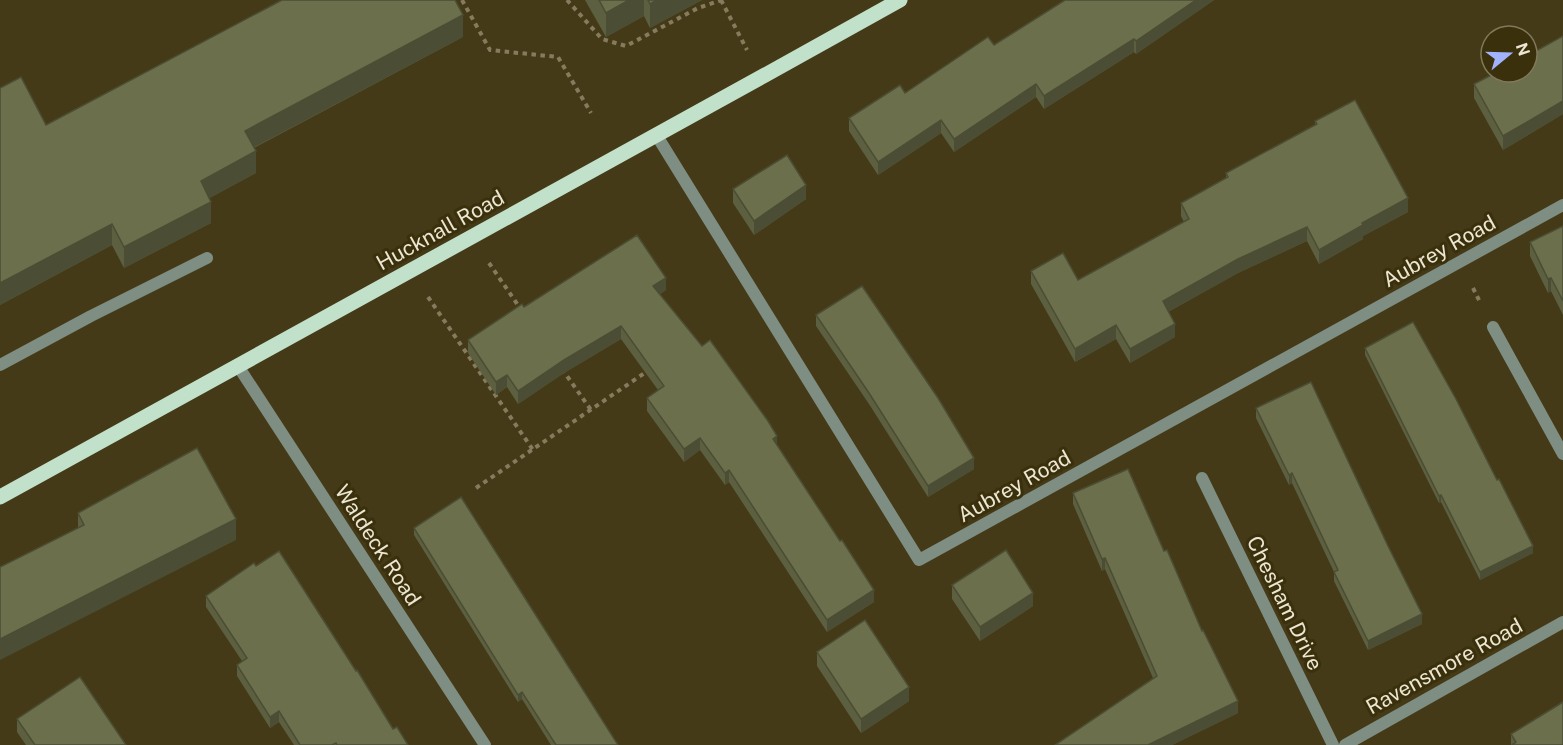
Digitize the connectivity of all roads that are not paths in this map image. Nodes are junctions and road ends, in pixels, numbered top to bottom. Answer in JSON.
{"nodes":[{"id":1,"x":900,"y":0,"type":"edge"},
{"id":2,"x":657,"y":136,"type":"junction"},
{"id":3,"x":1563,"y":205,"type":"edge"},
{"id":4,"x":207,"y":258,"type":"dead end"},
{"id":5,"x":1493,"y":327,"type":"road end"},
{"id":6,"x":0,"y":365,"type":"edge"},
{"id":7,"x":238,"y":366,"type":"junction"},
{"id":8,"x":1563,"y":454,"type":"edge"},
{"id":9,"x":1202,"y":478,"type":"dead end"},
{"id":10,"x":0,"y":497,"type":"edge"},
{"id":11,"x":1563,"y":622,"type":"edge"},
{"id":12,"x":485,"y":745,"type":"edge"},
{"id":13,"x":1333,"y":745,"type":"edge"},
{"id":14,"x":1345,"y":745,"type":"edge"}],
"edges":[{"from":1,"to":2,"type":"main road","name":"Hucknall Road"},
{"from":2,"to":3,"type":"street","name":"Aubrey Road"},
{"from":2,"to":7,"type":"main road","name":"Hucknall Road"},
{"from":4,"to":6,"type":"street"},
{"from":5,"to":8,"type":"street"},
{"from":7,"to":10,"type":"main road","name":"Hucknall Road"},
{"from":7,"to":12,"type":"street","name":"Waldeck Road"},
{"from":9,"to":13,"type":"street","name":"Chesham Drive"},
{"from":11,"to":14,"type":"street","name":"Ravensmore Road"}]}
